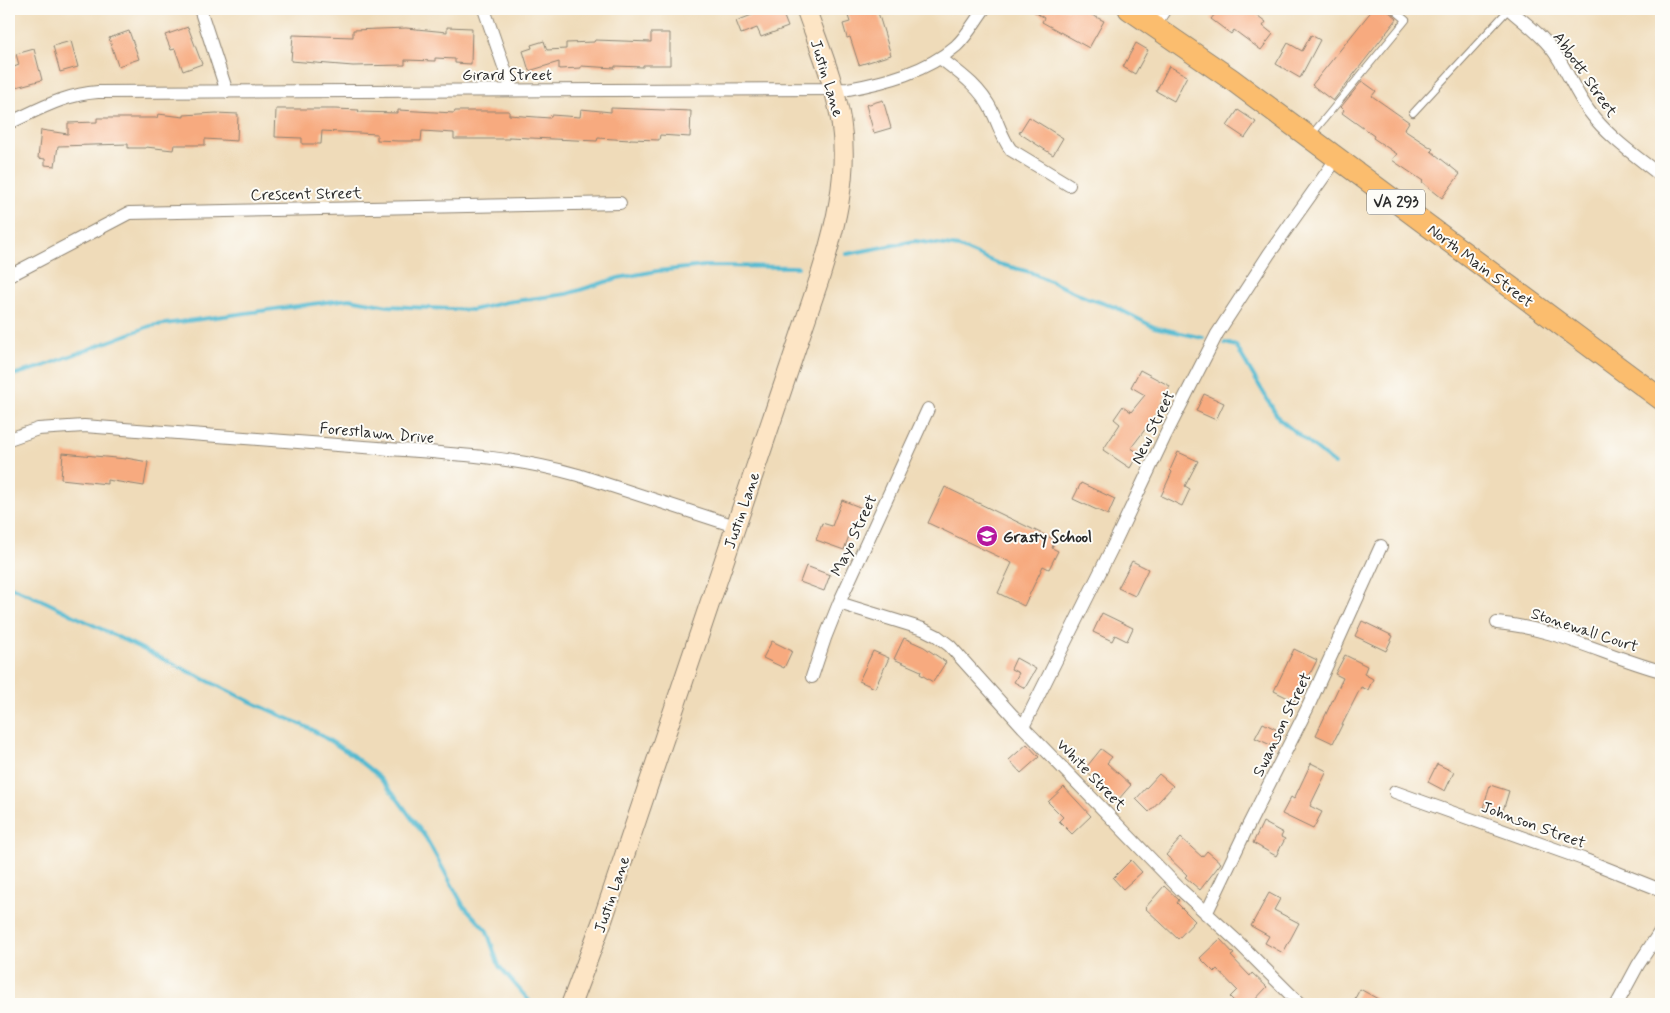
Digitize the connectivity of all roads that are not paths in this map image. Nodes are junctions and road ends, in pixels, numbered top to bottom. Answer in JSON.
{"nodes":[{"id":1,"x":200,"y":9,"type":"edge"},
{"id":2,"x":484,"y":9,"type":"edge"},
{"id":3,"x":806,"y":9,"type":"edge"},
{"id":4,"x":984,"y":9,"type":"edge"},
{"id":5,"x":1129,"y":9,"type":"edge"},
{"id":6,"x":1395,"y":9,"type":"edge"},
{"id":7,"x":1509,"y":9,"type":"edge"},
{"id":8,"x":1160,"y":18,"type":"edge"},
{"id":9,"x":940,"y":58,"type":"junction"},
{"id":10,"x":512,"y":90,"type":"junction"},
{"id":11,"x":834,"y":90,"type":"junction"},
{"id":12,"x":227,"y":92,"type":"junction"},
{"id":13,"x":1413,"y":113,"type":"dead end"},
{"id":14,"x":9,"y":124,"type":"edge"},
{"id":15,"x":1309,"y":137,"type":"junction"},
{"id":16,"x":1337,"y":158,"type":"junction"},
{"id":17,"x":1661,"y":176,"type":"edge"},
{"id":18,"x":1069,"y":185,"type":"dead end"},
{"id":19,"x":620,"y":203,"type":"dead end"},
{"id":20,"x":9,"y":276,"type":"edge"},
{"id":21,"x":1661,"y":399,"type":"edge"},
{"id":22,"x":928,"y":409,"type":"dead end"},
{"id":23,"x":9,"y":438,"type":"edge"},
{"id":24,"x":735,"y":526,"type":"junction"},
{"id":25,"x":1381,"y":546,"type":"dead end"},
{"id":26,"x":839,"y":603,"type":"junction"},
{"id":27,"x":1497,"y":623,"type":"dead end"},
{"id":28,"x":1661,"y":671,"type":"edge"},
{"id":29,"x":812,"y":677,"type":"dead end"},
{"id":30,"x":1024,"y":727,"type":"junction"},
{"id":31,"x":1394,"y":792,"type":"dead end"},
{"id":32,"x":1661,"y":890,"type":"edge"},
{"id":33,"x":1206,"y":914,"type":"junction"},
{"id":34,"x":1661,"y":930,"type":"edge"},
{"id":35,"x":571,"y":1004,"type":"edge"},
{"id":36,"x":1300,"y":1004,"type":"edge"},
{"id":37,"x":1617,"y":1004,"type":"edge"}],
"edges":[{"from":1,"to":12,"type":"street"},
{"from":2,"to":10,"type":"street"},
{"from":3,"to":11,"type":"main road","name":"Justin Lane"},
{"from":4,"to":9,"type":"street","name":"Girard Street"},
{"from":5,"to":8,"type":"main road","name":"North Main Street","number":"VA 293"},
{"from":6,"to":15,"type":"lane"},
{"from":7,"to":13,"type":"lane"},
{"from":7,"to":17,"type":"street","name":"Abbott Street"},
{"from":8,"to":15,"type":"main road","name":"North Main Street","number":"VA 293"},
{"from":9,"to":11,"type":"street","name":"Girard Street"},
{"from":9,"to":18,"type":"street"},
{"from":10,"to":11,"type":"street","name":"Girard Street"},
{"from":10,"to":12,"type":"street","name":"Girard Street"},
{"from":11,"to":24,"type":"main road","name":"Justin Lane"},
{"from":12,"to":14,"type":"street","name":"Girard Street"},
{"from":15,"to":16,"type":"main road","name":"North Main Street","number":"VA 293"},
{"from":16,"to":21,"type":"main road","name":"North Main Street","number":"VA 293"},
{"from":16,"to":30,"type":"street","name":"New Street"},
{"from":19,"to":20,"type":"street","name":"Crescent Street"},
{"from":22,"to":26,"type":"street","name":"Mayo Street"},
{"from":23,"to":24,"type":"street","name":"Forestlawn Drive"},
{"from":24,"to":35,"type":"main road","name":"Justin Lane"},
{"from":25,"to":33,"type":"street","name":"Swanson Street"},
{"from":26,"to":29,"type":"street","name":"Mayo Street"},
{"from":26,"to":30,"type":"street","name":"White Street"},
{"from":27,"to":28,"type":"street","name":"Stonewall Court"},
{"from":30,"to":33,"type":"street","name":"White Street"},
{"from":31,"to":32,"type":"street","name":"Johnson Street"},
{"from":33,"to":36,"type":"street","name":"White Street"},
{"from":34,"to":37,"type":"street"}]}
